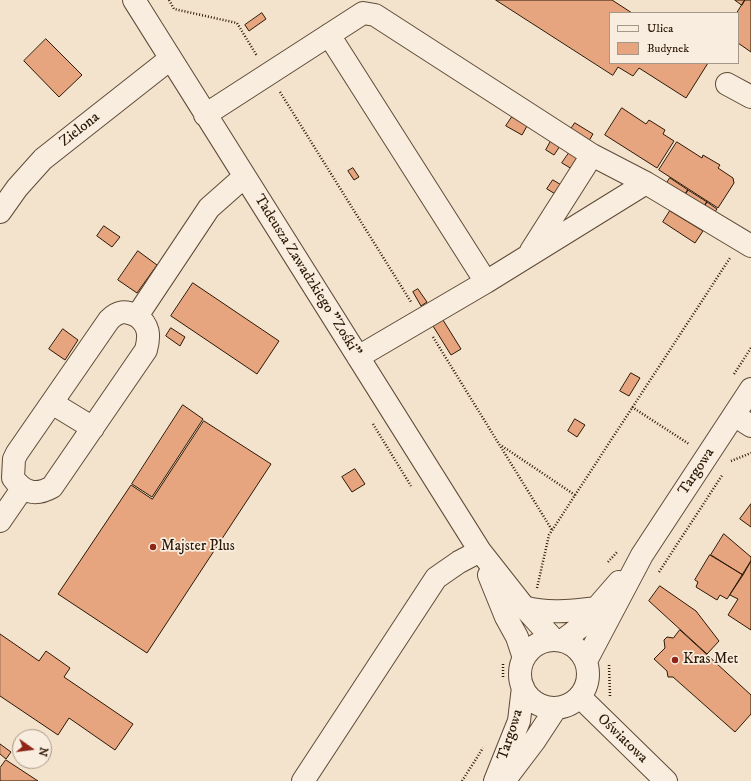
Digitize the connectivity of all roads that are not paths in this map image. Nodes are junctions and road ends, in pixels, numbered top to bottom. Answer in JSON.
{"nodes":[{"id":1,"x":141,"y":3,"type":"edge"},
{"id":2,"x":329,"y":35,"type":"junction"},
{"id":3,"x":170,"y":59,"type":"junction"},
{"id":4,"x":727,"y":84,"type":"dead end"},
{"id":5,"x":751,"y":97,"type":"edge"},
{"id":6,"x":205,"y":115,"type":"junction"},
{"id":7,"x":592,"y":155,"type":"junction"},
{"id":8,"x":244,"y":177,"type":"junction"},
{"id":9,"x":646,"y":183,"type":"junction"},
{"id":10,"x":0,"y":212,"type":"edge"},
{"id":11,"x":750,"y":246,"type":"edge"},
{"id":12,"x":528,"y":256,"type":"junction"},
{"id":13,"x":486,"y":282,"type":"junction"},
{"id":14,"x":137,"y":316,"type":"junction"},
{"id":15,"x":358,"y":357,"type":"junction"},
{"id":16,"x":751,"y":389,"type":"edge"},
{"id":17,"x":52,"y":403,"type":"junction"},
{"id":18,"x":742,"y":420,"type":"edge"},
{"id":19,"x":93,"y":428,"type":"junction"},
{"id":20,"x":22,"y":489,"type":"junction"},
{"id":21,"x":0,"y":522,"type":"edge"},
{"id":22,"x":480,"y":551,"type":"junction"},
{"id":23,"x":642,"y":555,"type":"junction"},
{"id":24,"x":524,"y":607,"type":"junction"},
{"id":25,"x":596,"y":608,"type":"junction"},
{"id":26,"x":558,"y":640,"type":"junction"},
{"id":27,"x":514,"y":658,"type":"junction"},
{"id":28,"x":586,"y":661,"type":"junction"},
{"id":29,"x":513,"y":686,"type":"junction"},
{"id":30,"x":580,"y":697,"type":"junction"},
{"id":31,"x":556,"y":708,"type":"junction"},
{"id":32,"x":303,"y":781,"type":"edge"},
{"id":33,"x":495,"y":781,"type":"edge"},
{"id":34,"x":504,"y":781,"type":"edge"},
{"id":35,"x":666,"y":781,"type":"edge"}],
"edges":[{"from":1,"to":3,"type":"street","name":"Tadeusza Zawadzkiego \"Zośki\""},
{"from":2,"to":6,"type":"street"},
{"from":2,"to":7,"type":"street"},
{"from":2,"to":13,"type":"street"},
{"from":3,"to":6,"type":"street","name":"Tadeusza Zawadzkiego \"Zośki\""},
{"from":3,"to":10,"type":"street","name":"Zielona"},
{"from":4,"to":5,"type":"street"},
{"from":6,"to":8,"type":"street","name":"Tadeusza Zawadzkiego \"Zośki\""},
{"from":7,"to":9,"type":"street"},
{"from":7,"to":12,"type":"street"},
{"from":8,"to":14,"type":"street"},
{"from":8,"to":15,"type":"street","name":"Tadeusza Zawadzkiego \"Zośki\""},
{"from":9,"to":11,"type":"street"},
{"from":9,"to":12,"type":"street"},
{"from":12,"to":13,"type":"street"},
{"from":13,"to":15,"type":"street"},
{"from":14,"to":17,"type":"street"},
{"from":14,"to":19,"type":"street"},
{"from":15,"to":22,"type":"street","name":"Tadeusza Zawadzkiego \"Zośki\""},
{"from":16,"to":18,"type":"street","name":"Targowa"},
{"from":17,"to":19,"type":"street"},
{"from":17,"to":20,"type":"street"},
{"from":18,"to":23,"type":"street","name":"Targowa"},
{"from":19,"to":20,"type":"street"},
{"from":20,"to":21,"type":"street"},
{"from":22,"to":24,"type":"street","name":"Tadeusza Zawadzkiego \"Zośki\""},
{"from":22,"to":27,"type":"street","name":"Tadeusza Zawadzkiego \"Zośki\""},
{"from":22,"to":32,"type":"street"},
{"from":23,"to":25,"type":"street","name":"Targowa"},
{"from":23,"to":28,"type":"street","name":"Targowa"},
{"from":24,"to":25,"type":"street"},
{"from":24,"to":26,"type":"street","name":"Tadeusza Zawadzkiego \"Zośki\""},
{"from":25,"to":26,"type":"street","name":"Targowa"},
{"from":26,"to":27,"type":"street"},
{"from":26,"to":28,"type":"street"},
{"from":27,"to":29,"type":"street"},
{"from":28,"to":30,"type":"street"},
{"from":29,"to":31,"type":"street"},
{"from":29,"to":33,"type":"street","name":"Targowa"},
{"from":30,"to":31,"type":"street"},
{"from":30,"to":35,"type":"street","name":"Oświatowa"},
{"from":31,"to":34,"type":"street","name":"Targowa"}]}
